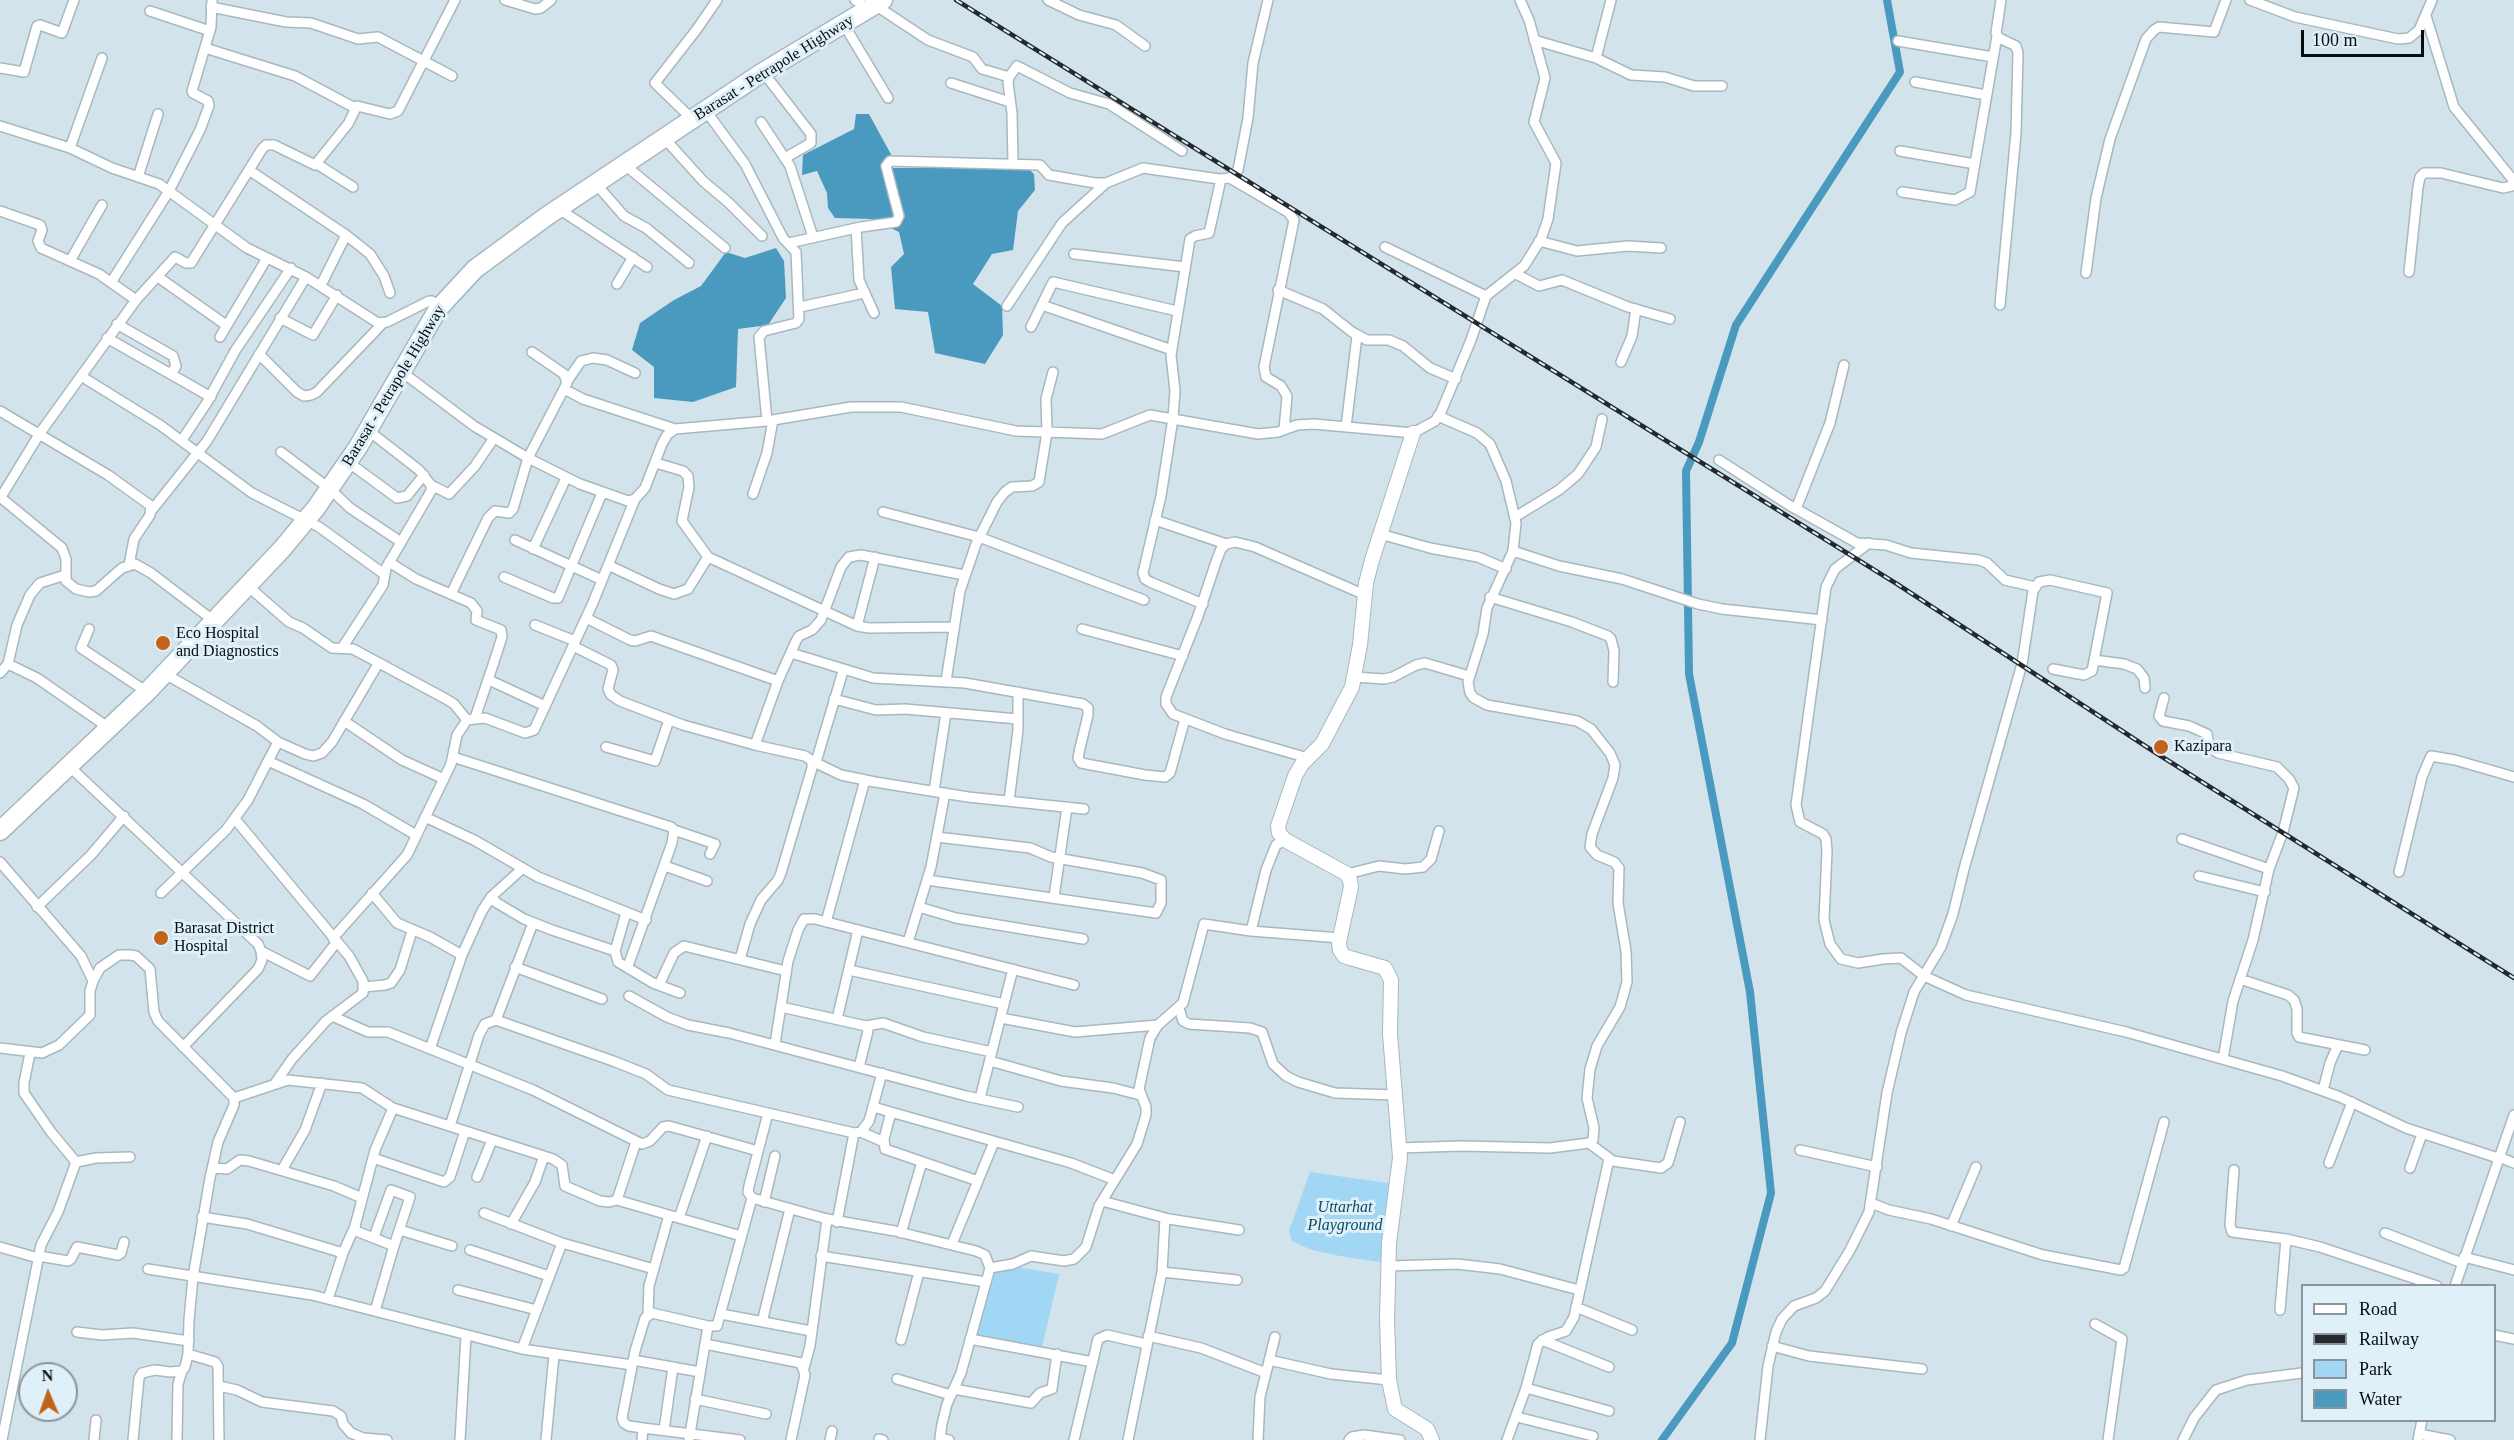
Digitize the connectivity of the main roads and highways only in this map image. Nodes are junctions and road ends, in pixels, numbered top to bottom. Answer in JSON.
{"nodes":[{"id":1,"x":870,"y":3,"type":"edge"},
{"id":2,"x":0,"y":831,"type":"edge"}],
"edges":[{"from":1,"to":2,"type":"highway","name":"Barasat - Petrapole Highway"}]}
